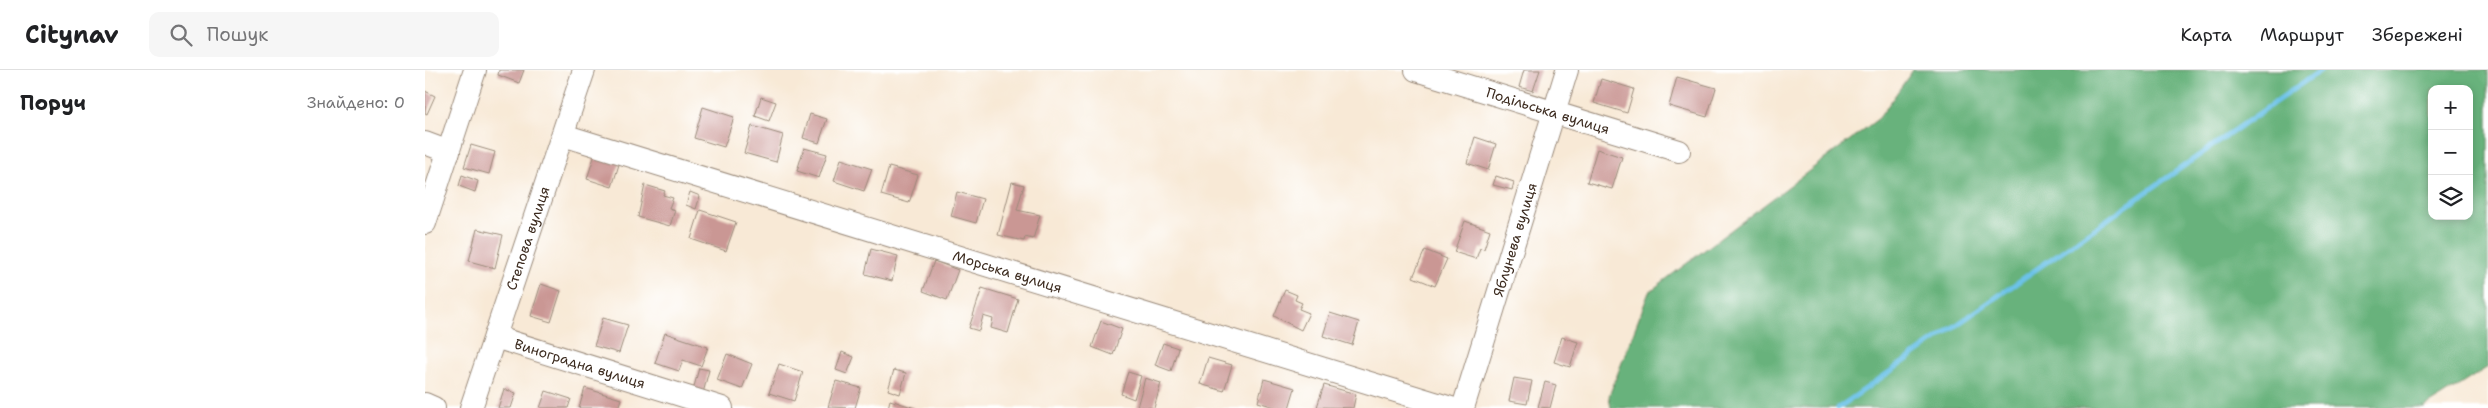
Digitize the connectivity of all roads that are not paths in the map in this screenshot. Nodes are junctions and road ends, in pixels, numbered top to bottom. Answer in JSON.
{"nodes":[{"id":1,"x":475,"y":70,"type":"edge"},
{"id":2,"x":584,"y":70,"type":"edge"},
{"id":3,"x":1416,"y":70,"type":"edge"},
{"id":4,"x":1567,"y":70,"type":"edge"},
{"id":5,"x":1554,"y":114,"type":"junction"},
{"id":6,"x":563,"y":135,"type":"junction"},
{"id":7,"x":425,"y":143,"type":"edge"},
{"id":8,"x":1679,"y":151,"type":"dead end"},
{"id":9,"x":449,"y":152,"type":"junction"},
{"id":10,"x":425,"y":223,"type":"edge"},
{"id":11,"x":495,"y":337,"type":"junction"},
{"id":12,"x":425,"y":404,"type":"edge"},
{"id":13,"x":434,"y":408,"type":"edge"},
{"id":14,"x":471,"y":408,"type":"edge"},
{"id":15,"x":722,"y":408,"type":"edge"},
{"id":16,"x":1451,"y":408,"type":"edge"},
{"id":17,"x":1463,"y":408,"type":"edge"}],
"edges":[{"from":1,"to":9,"type":"street"},
{"from":2,"to":6,"type":"street","name":"Степова вулиця"},
{"from":3,"to":5,"type":"street","name":"Подільська вулиця"},
{"from":4,"to":5,"type":"street","name":"Яблунева вулиця"},
{"from":5,"to":8,"type":"street","name":"Подільська вулиця"},
{"from":5,"to":17,"type":"street","name":"Яблунева вулиця"},
{"from":6,"to":11,"type":"street","name":"Степова вулиця"},
{"from":6,"to":16,"type":"street","name":"Морська вулиця"},
{"from":7,"to":9,"type":"street"},
{"from":9,"to":10,"type":"street"},
{"from":11,"to":14,"type":"street","name":"Степова вулиця"},
{"from":11,"to":15,"type":"street","name":"Виноградна вулиця"},
{"from":12,"to":13,"type":"street"}]}
